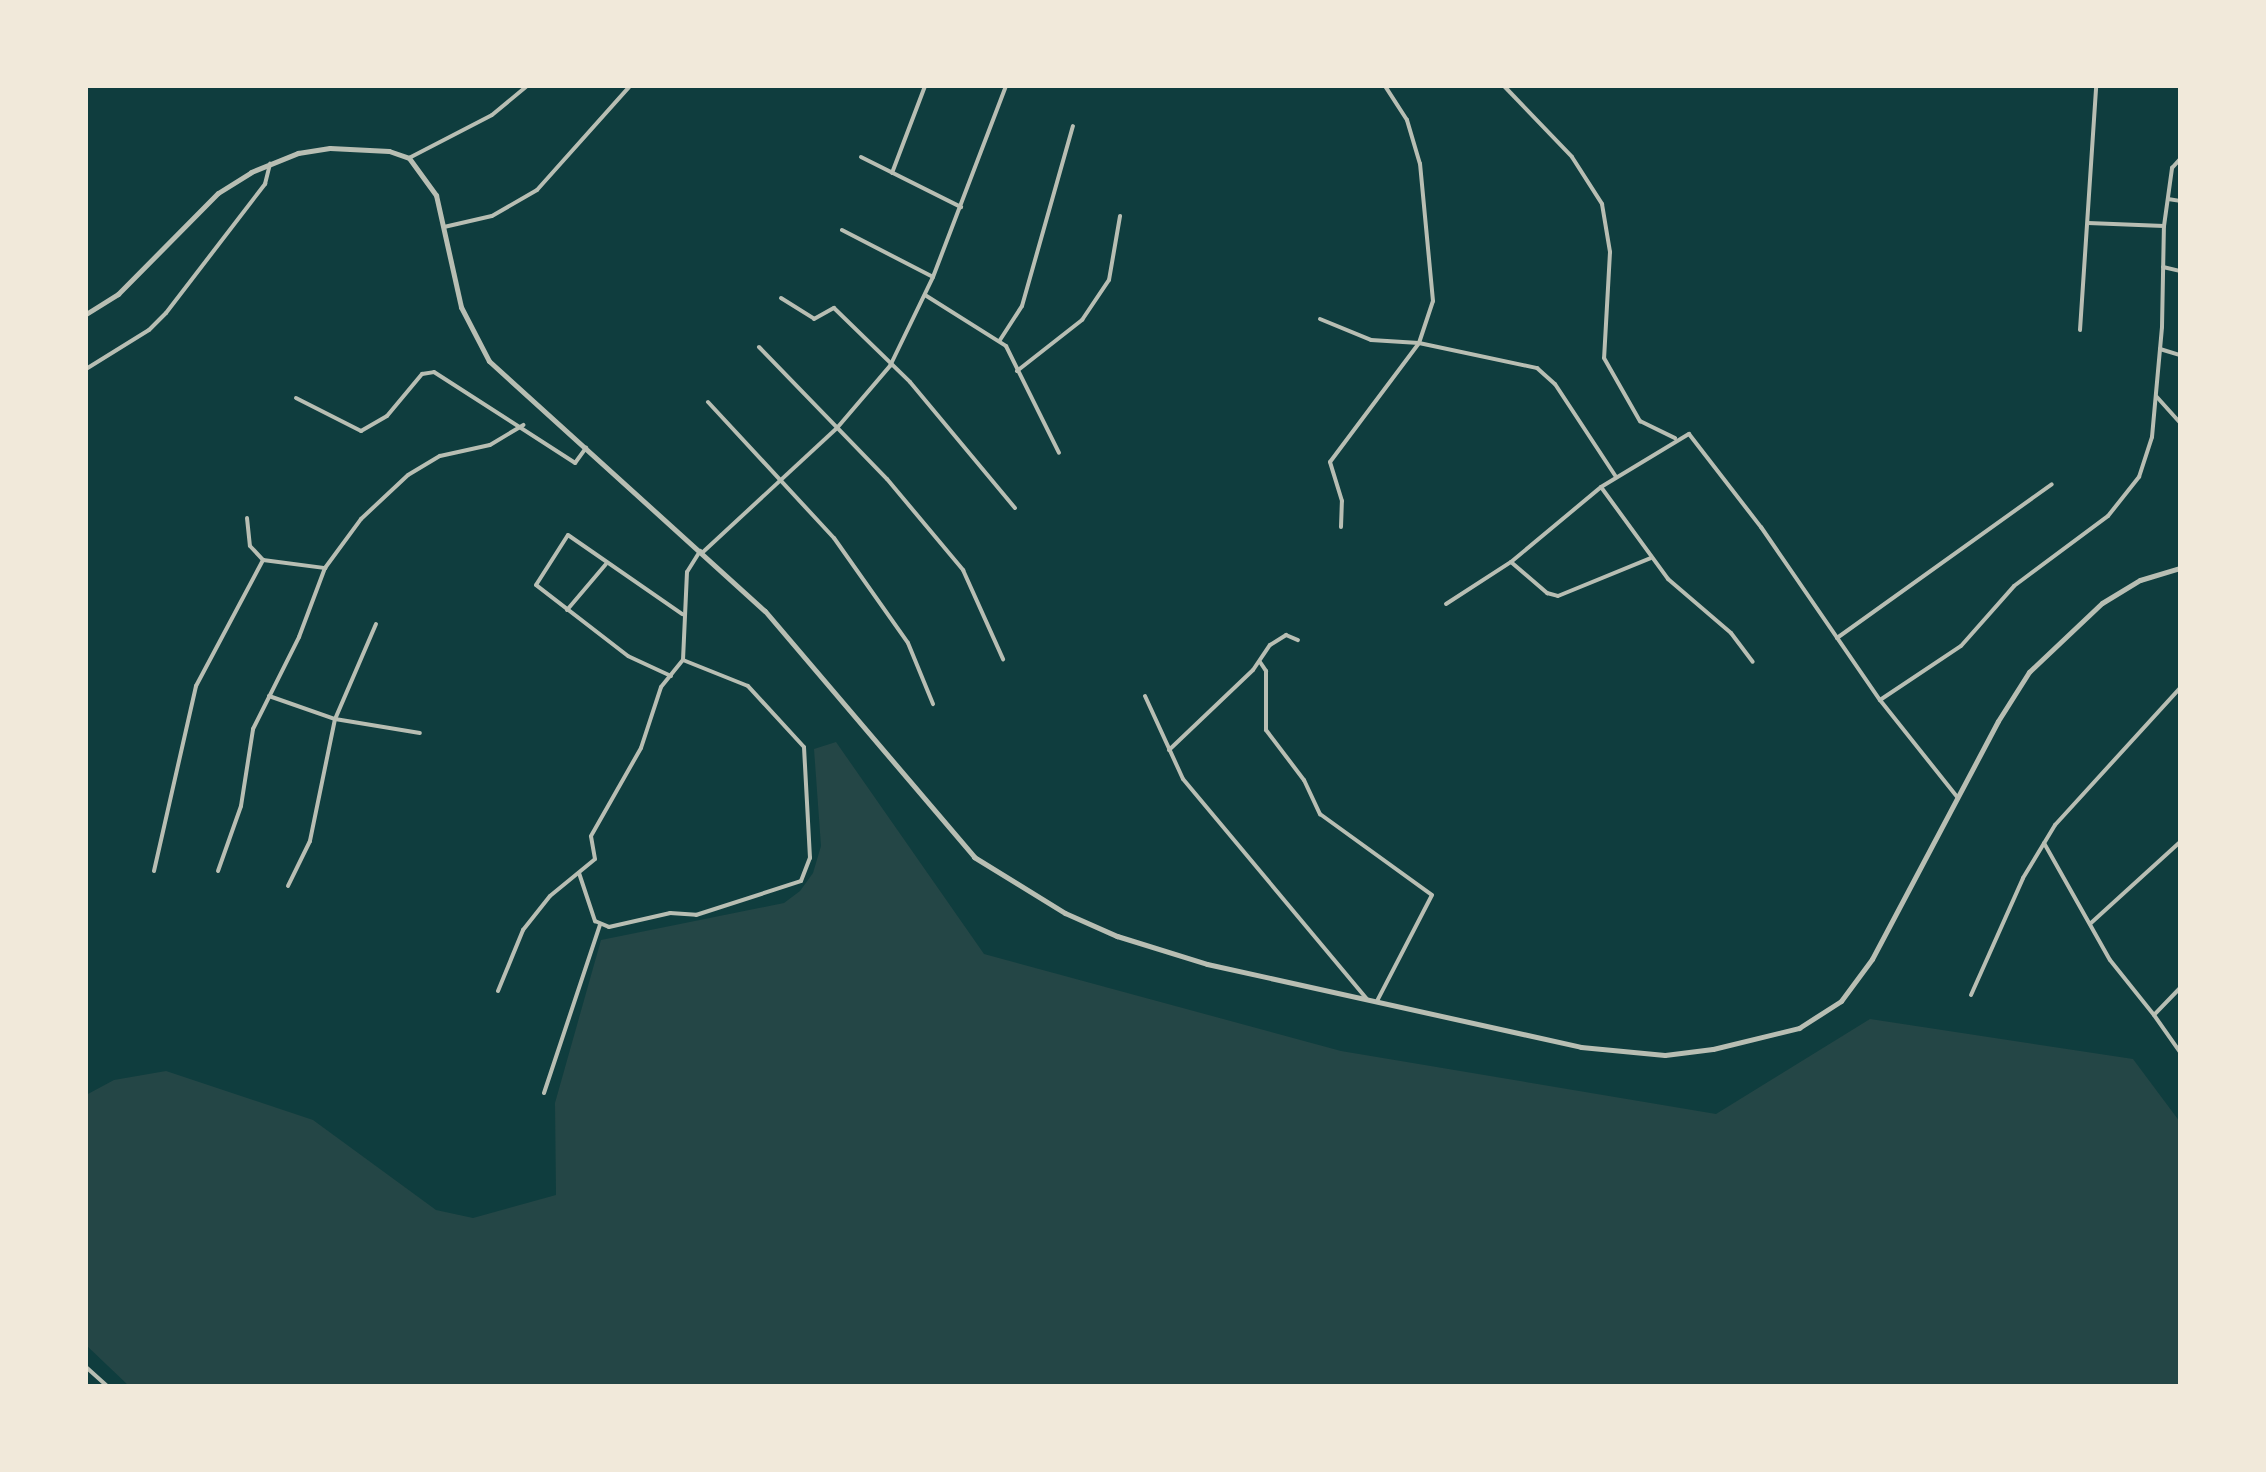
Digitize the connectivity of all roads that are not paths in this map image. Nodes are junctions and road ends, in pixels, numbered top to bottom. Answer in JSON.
{"nodes":[{"id":1,"x":527,"y":86,"type":"edge"},
{"id":2,"x":630,"y":86,"type":"edge"},
{"id":3,"x":925,"y":86,"type":"edge"},
{"id":4,"x":1006,"y":86,"type":"edge"},
{"id":5,"x":1385,"y":86,"type":"edge"},
{"id":6,"x":1504,"y":86,"type":"edge"},
{"id":7,"x":2096,"y":86,"type":"edge"},
{"id":8,"x":1073,"y":126,"type":"dead end"},
{"id":9,"x":861,"y":157,"type":"dead end"},
{"id":10,"x":409,"y":158,"type":"junction"},
{"id":11,"x":2180,"y":159,"type":"edge"},
{"id":12,"x":270,"y":163,"type":"junction"},
{"id":13,"x":892,"y":173,"type":"junction"},
{"id":14,"x":2168,"y":199,"type":"junction"},
{"id":15,"x":2180,"y":201,"type":"edge"},
{"id":16,"x":961,"y":207,"type":"junction"},
{"id":17,"x":1120,"y":216,"type":"dead end"},
{"id":18,"x":2088,"y":223,"type":"junction"},
{"id":19,"x":2164,"y":226,"type":"junction"},
{"id":20,"x":444,"y":227,"type":"junction"},
{"id":21,"x":842,"y":230,"type":"dead end"},
{"id":22,"x":2162,"y":267,"type":"junction"},
{"id":23,"x":2180,"y":271,"type":"edge"},
{"id":24,"x":933,"y":277,"type":"junction"},
{"id":25,"x":925,"y":295,"type":"junction"},
{"id":26,"x":781,"y":298,"type":"dead end"},
{"id":27,"x":86,"y":314,"type":"edge"},
{"id":28,"x":1320,"y":319,"type":"dead end"},
{"id":29,"x":2080,"y":330,"type":"dead end"},
{"id":30,"x":1000,"y":340,"type":"junction"},
{"id":31,"x":1419,"y":343,"type":"junction"},
{"id":32,"x":759,"y":347,"type":"dead end"},
{"id":33,"x":2160,"y":349,"type":"junction"},
{"id":34,"x":2180,"y":355,"type":"edge"},
{"id":35,"x":890,"y":366,"type":"junction"},
{"id":36,"x":86,"y":369,"type":"edge"},
{"id":37,"x":1017,"y":371,"type":"junction"},
{"id":38,"x":2156,"y":396,"type":"junction"},
{"id":39,"x":296,"y":398,"type":"dead end"},
{"id":40,"x":708,"y":402,"type":"dead end"},
{"id":41,"x":2180,"y":423,"type":"edge"},
{"id":42,"x":523,"y":425,"type":"junction"},
{"id":43,"x":837,"y":428,"type":"junction"},
{"id":44,"x":1677,"y":438,"type":"junction"},
{"id":45,"x":586,"y":448,"type":"junction"},
{"id":46,"x":1059,"y":453,"type":"dead end"},
{"id":47,"x":1616,"y":477,"type":"junction"},
{"id":48,"x":777,"y":480,"type":"junction"},
{"id":49,"x":2052,"y":484,"type":"dead end"},
{"id":50,"x":1601,"y":487,"type":"junction"},
{"id":51,"x":1015,"y":508,"type":"dead end"},
{"id":52,"x":247,"y":518,"type":"dead end"},
{"id":53,"x":1341,"y":527,"type":"dead end"},
{"id":54,"x":702,"y":552,"type":"junction"},
{"id":55,"x":1651,"y":558,"type":"junction"},
{"id":56,"x":263,"y":560,"type":"junction"},
{"id":57,"x":1511,"y":562,"type":"junction"},
{"id":58,"x":606,"y":564,"type":"junction"},
{"id":59,"x":325,"y":568,"type":"junction"},
{"id":60,"x":2180,"y":568,"type":"edge"},
{"id":61,"x":1446,"y":604,"type":"dead end"},
{"id":62,"x":567,"y":610,"type":"junction"},
{"id":63,"x":682,"y":614,"type":"junction"},
{"id":64,"x":376,"y":624,"type":"dead end"},
{"id":65,"x":1837,"y":638,"type":"junction"},
{"id":66,"x":1298,"y":640,"type":"dead end"},
{"id":67,"x":1003,"y":659,"type":"dead end"},
{"id":68,"x":683,"y":660,"type":"junction"},
{"id":69,"x":1260,"y":662,"type":"junction"},
{"id":70,"x":1753,"y":662,"type":"dead end"},
{"id":71,"x":671,"y":676,"type":"junction"},
{"id":72,"x":2180,"y":688,"type":"edge"},
{"id":73,"x":269,"y":696,"type":"junction"},
{"id":74,"x":1145,"y":696,"type":"dead end"},
{"id":75,"x":1880,"y":700,"type":"junction"},
{"id":76,"x":933,"y":704,"type":"dead end"},
{"id":77,"x":335,"y":719,"type":"junction"},
{"id":78,"x":420,"y":733,"type":"dead end"},
{"id":79,"x":1169,"y":750,"type":"junction"},
{"id":80,"x":1958,"y":798,"type":"junction"},
{"id":81,"x":2180,"y":842,"type":"edge"},
{"id":82,"x":2044,"y":843,"type":"junction"},
{"id":83,"x":154,"y":871,"type":"dead end"},
{"id":84,"x":218,"y":871,"type":"dead end"},
{"id":85,"x":579,"y":873,"type":"junction"},
{"id":86,"x":288,"y":886,"type":"dead end"},
{"id":87,"x":2091,"y":923,"type":"junction"},
{"id":88,"x":600,"y":924,"type":"junction"},
{"id":89,"x":2180,"y":988,"type":"edge"},
{"id":90,"x":498,"y":991,"type":"dead end"},
{"id":91,"x":1971,"y":995,"type":"dead end"},
{"id":92,"x":1367,"y":999,"type":"junction"},
{"id":93,"x":1377,"y":1001,"type":"junction"},
{"id":94,"x":2154,"y":1015,"type":"junction"},
{"id":95,"x":2180,"y":1052,"type":"edge"},
{"id":96,"x":544,"y":1093,"type":"dead end"},
{"id":97,"x":86,"y":1367,"type":"edge"},
{"id":98,"x":107,"y":1386,"type":"edge"}],
"edges":[{"from":1,"to":10,"type":"street"},
{"from":2,"to":20,"type":"street"},
{"from":3,"to":13,"type":"street"},
{"from":4,"to":16,"type":"street"},
{"from":5,"to":31,"type":"street"},
{"from":6,"to":44,"type":"street"},
{"from":7,"to":18,"type":"street"},
{"from":8,"to":30,"type":"street"},
{"from":9,"to":13,"type":"street"},
{"from":10,"to":12,"type":"street"},
{"from":10,"to":20,"type":"street"},
{"from":11,"to":14,"type":"street"},
{"from":12,"to":27,"type":"street"},
{"from":12,"to":36,"type":"street"},
{"from":13,"to":16,"type":"street"},
{"from":14,"to":15,"type":"street"},
{"from":14,"to":19,"type":"street"},
{"from":16,"to":24,"type":"street"},
{"from":17,"to":37,"type":"street"},
{"from":18,"to":19,"type":"street"},
{"from":18,"to":29,"type":"street"},
{"from":19,"to":22,"type":"street"},
{"from":20,"to":45,"type":"street"},
{"from":21,"to":24,"type":"street"},
{"from":22,"to":23,"type":"street"},
{"from":22,"to":33,"type":"street"},
{"from":24,"to":25,"type":"street"},
{"from":25,"to":30,"type":"street"},
{"from":25,"to":35,"type":"street"},
{"from":26,"to":35,"type":"street"},
{"from":28,"to":31,"type":"street"},
{"from":30,"to":37,"type":"street"},
{"from":31,"to":47,"type":"street"},
{"from":31,"to":53,"type":"street"},
{"from":32,"to":43,"type":"street"},
{"from":33,"to":34,"type":"street"},
{"from":33,"to":38,"type":"street"},
{"from":35,"to":43,"type":"street"},
{"from":35,"to":51,"type":"street"},
{"from":37,"to":46,"type":"street"},
{"from":38,"to":41,"type":"street"},
{"from":38,"to":75,"type":"street"},
{"from":39,"to":42,"type":"street"},
{"from":40,"to":48,"type":"street"},
{"from":42,"to":45,"type":"street"},
{"from":42,"to":59,"type":"street"},
{"from":43,"to":48,"type":"street"},
{"from":43,"to":67,"type":"street"},
{"from":44,"to":47,"type":"street"},
{"from":44,"to":65,"type":"street"},
{"from":45,"to":54,"type":"street"},
{"from":47,"to":50,"type":"street"},
{"from":48,"to":54,"type":"street"},
{"from":48,"to":76,"type":"street"},
{"from":49,"to":65,"type":"street"},
{"from":50,"to":55,"type":"street"},
{"from":50,"to":57,"type":"street"},
{"from":52,"to":56,"type":"street"},
{"from":54,"to":63,"type":"street"},
{"from":54,"to":92,"type":"street"},
{"from":55,"to":57,"type":"street"},
{"from":55,"to":70,"type":"street"},
{"from":56,"to":59,"type":"street"},
{"from":56,"to":83,"type":"street"},
{"from":57,"to":61,"type":"street"},
{"from":58,"to":62,"type":"street"},
{"from":58,"to":62,"type":"street"},
{"from":58,"to":63,"type":"street"},
{"from":59,"to":73,"type":"street"},
{"from":60,"to":80,"type":"street"},
{"from":62,"to":71,"type":"street"},
{"from":63,"to":68,"type":"street"},
{"from":64,"to":77,"type":"street"},
{"from":65,"to":75,"type":"street"},
{"from":66,"to":69,"type":"street"},
{"from":68,"to":71,"type":"street"},
{"from":68,"to":88,"type":"street"},
{"from":69,"to":79,"type":"street"},
{"from":69,"to":93,"type":"street"},
{"from":71,"to":85,"type":"street"},
{"from":72,"to":82,"type":"street"},
{"from":73,"to":77,"type":"street"},
{"from":73,"to":84,"type":"street"},
{"from":74,"to":79,"type":"street"},
{"from":75,"to":80,"type":"street"},
{"from":77,"to":78,"type":"street"},
{"from":77,"to":86,"type":"street"},
{"from":79,"to":92,"type":"street"},
{"from":80,"to":93,"type":"street"},
{"from":81,"to":87,"type":"street"},
{"from":82,"to":87,"type":"street"},
{"from":82,"to":91,"type":"street"},
{"from":85,"to":88,"type":"street"},
{"from":85,"to":90,"type":"street"},
{"from":87,"to":94,"type":"street"},
{"from":88,"to":96,"type":"street"},
{"from":89,"to":94,"type":"street"},
{"from":92,"to":93,"type":"street"},
{"from":94,"to":95,"type":"street"},
{"from":97,"to":98,"type":"street"}]}
